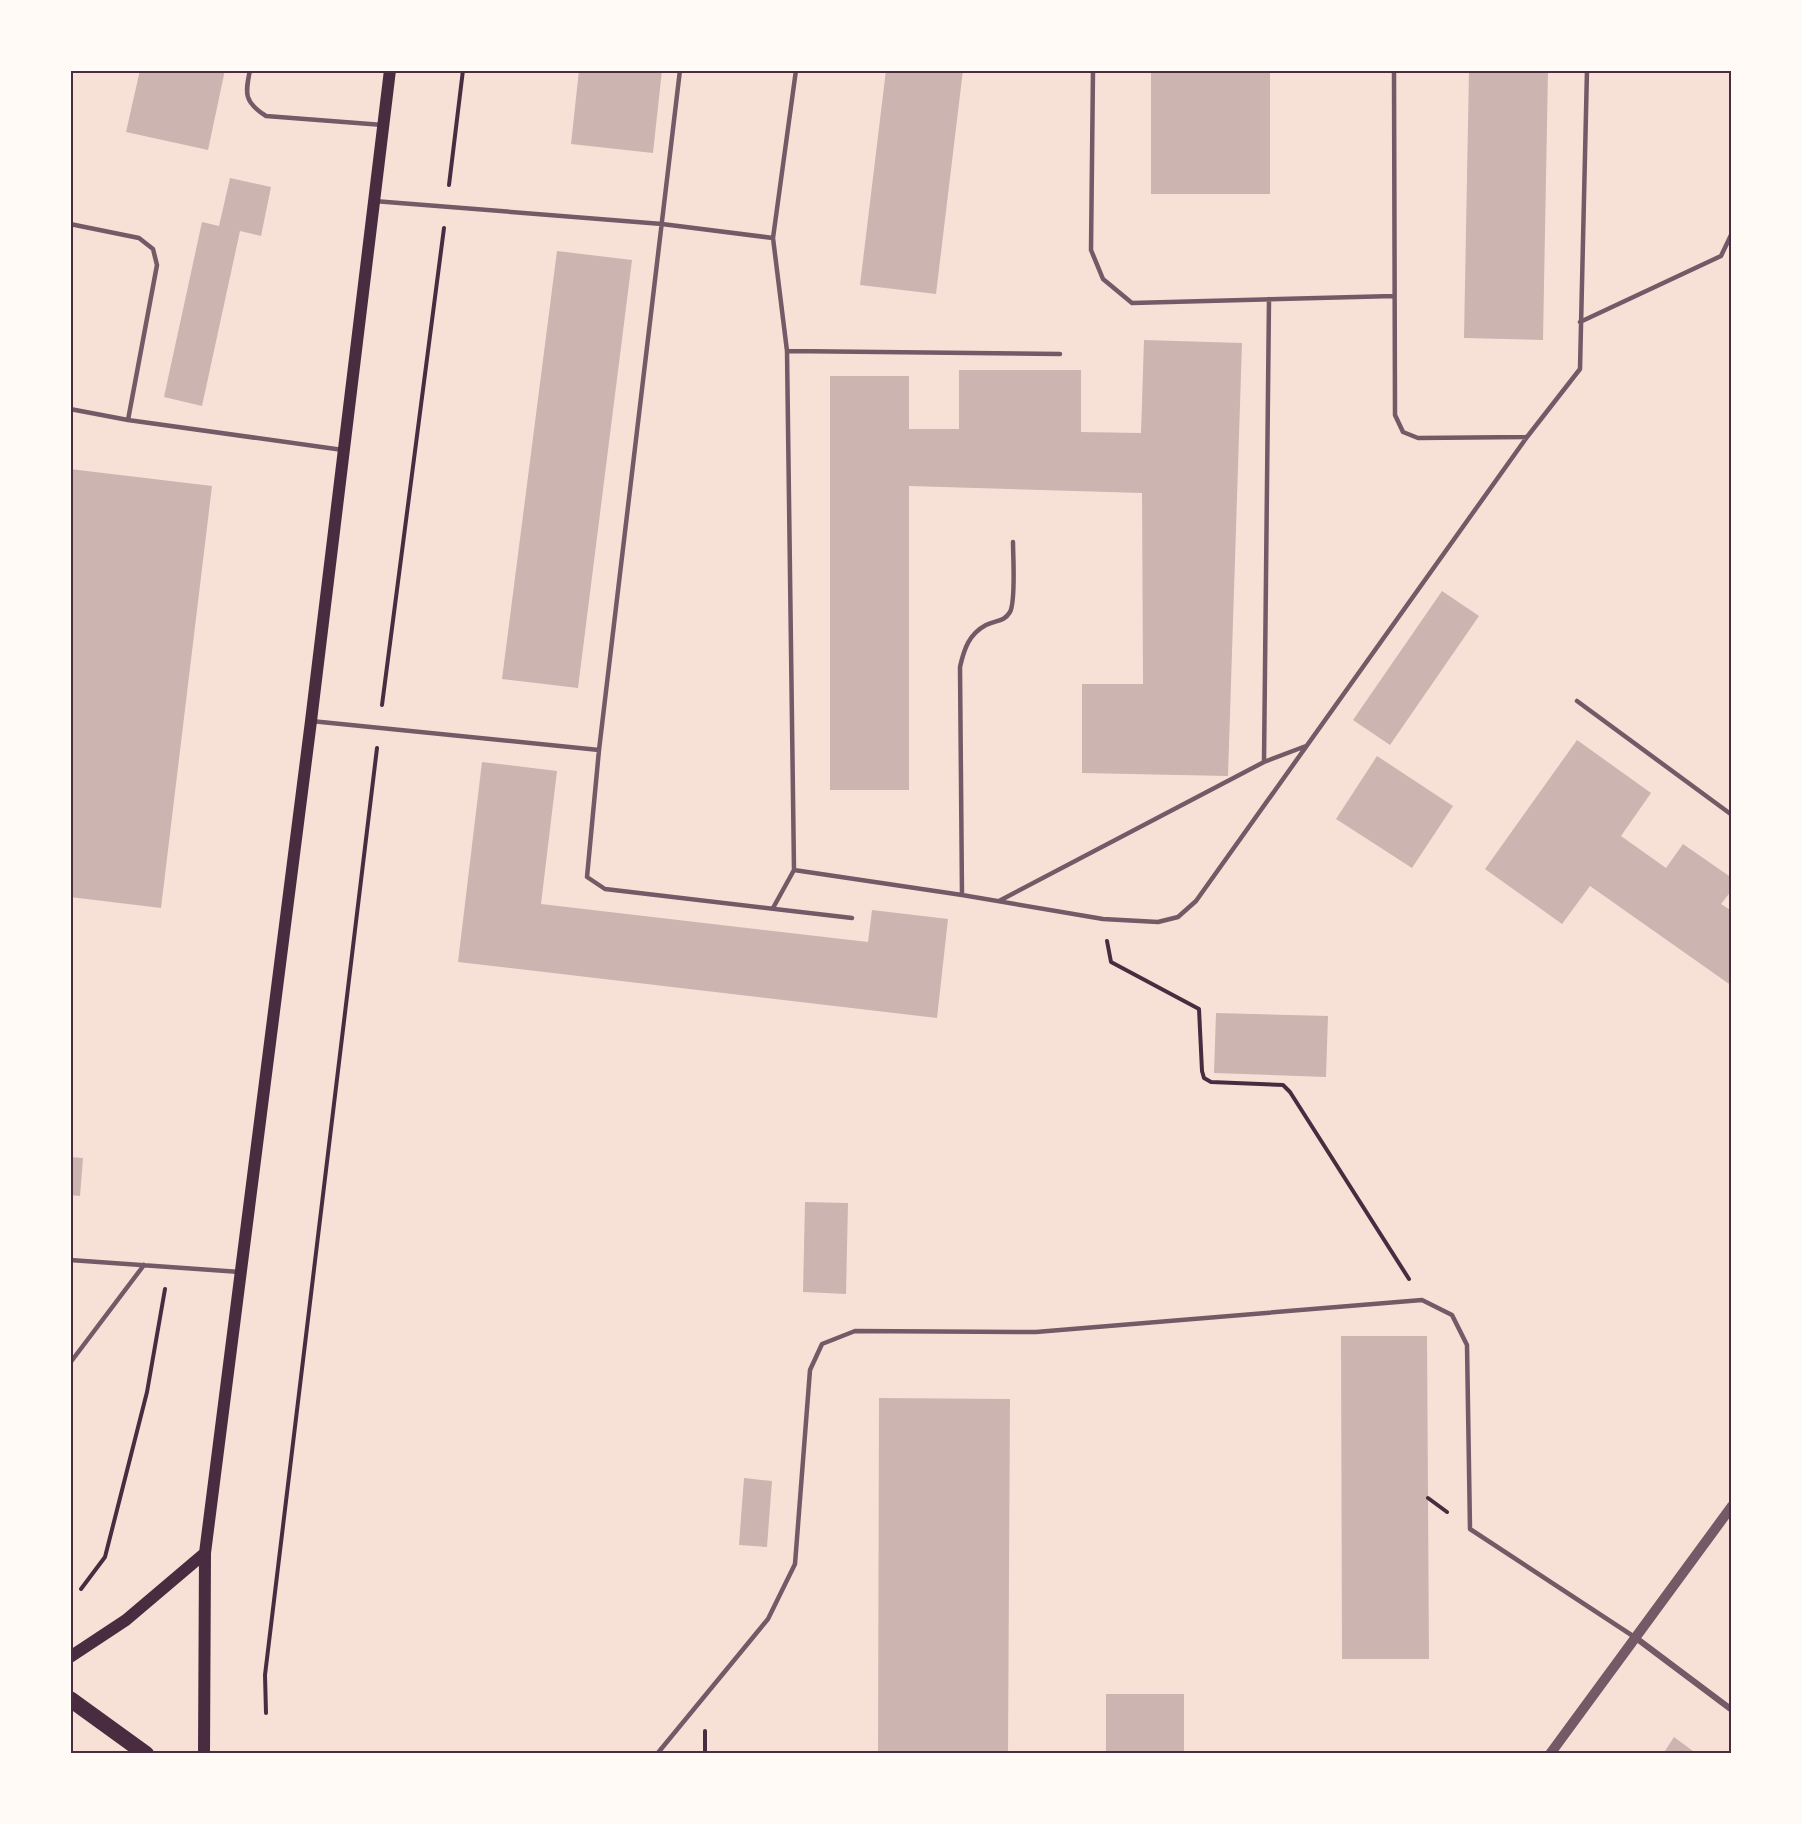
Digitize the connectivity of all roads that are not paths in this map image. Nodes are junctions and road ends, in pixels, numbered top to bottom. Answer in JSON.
{"nodes":[{"id":1,"x":250,"y":70,"type":"edge"},
{"id":2,"x":390,"y":70,"type":"edge"},
{"id":3,"x":680,"y":70,"type":"edge"},
{"id":4,"x":796,"y":70,"type":"edge"},
{"id":5,"x":1093,"y":70,"type":"edge"},
{"id":6,"x":1394,"y":70,"type":"edge"},
{"id":7,"x":1587,"y":70,"type":"edge"},
{"id":8,"x":383,"y":125,"type":"junction"},
{"id":9,"x":374,"y":201,"type":"junction"},
{"id":10,"x":70,"y":224,"type":"edge"},
{"id":11,"x":662,"y":224,"type":"junction"},
{"id":12,"x":1731,"y":233,"type":"edge"},
{"id":13,"x":773,"y":238,"type":"junction"},
{"id":14,"x":1394,"y":296,"type":"junction"},
{"id":15,"x":1269,"y":299,"type":"junction"},
{"id":16,"x":1580,"y":322,"type":"junction"},
{"id":17,"x":787,"y":351,"type":"junction"},
{"id":18,"x":1060,"y":354,"type":"dead end"},
{"id":19,"x":70,"y":409,"type":"edge"},
{"id":20,"x":128,"y":420,"type":"junction"},
{"id":21,"x":1527,"y":437,"type":"junction"},
{"id":22,"x":343,"y":450,"type":"junction"},
{"id":23,"x":1013,"y":542,"type":"dead end"},
{"id":24,"x":1576,"y":701,"type":"dead end"},
{"id":25,"x":311,"y":721,"type":"junction"},
{"id":26,"x":1307,"y":746,"type":"junction"},
{"id":27,"x":599,"y":750,"type":"junction"},
{"id":28,"x":1264,"y":762,"type":"junction"},
{"id":29,"x":1731,"y":815,"type":"edge"},
{"id":30,"x":794,"y":870,"type":"junction"},
{"id":31,"x":962,"y":895,"type":"junction"},
{"id":32,"x":999,"y":901,"type":"junction"},
{"id":33,"x":773,"y":908,"type":"junction"},
{"id":34,"x":852,"y":918,"type":"dead end"},
{"id":35,"x":70,"y":1260,"type":"edge"},
{"id":36,"x":144,"y":1265,"type":"junction"},
{"id":37,"x":240,"y":1272,"type":"junction"},
{"id":38,"x":70,"y":1363,"type":"edge"},
{"id":39,"x":1731,"y":1506,"type":"edge"},
{"id":40,"x":205,"y":1553,"type":"junction"},
{"id":41,"x":1636,"y":1638,"type":"junction"},
{"id":42,"x":70,"y":1657,"type":"edge"},
{"id":43,"x":70,"y":1699,"type":"edge"},
{"id":44,"x":1731,"y":1710,"type":"edge"},
{"id":45,"x":146,"y":1754,"type":"edge"},
{"id":46,"x":204,"y":1754,"type":"edge"},
{"id":47,"x":657,"y":1754,"type":"edge"},
{"id":48,"x":1550,"y":1754,"type":"edge"}],
"edges":[{"from":1,"to":8,"type":"lane"},
{"from":2,"to":8,"type":"main road"},
{"from":3,"to":11,"type":"lane"},
{"from":4,"to":13,"type":"lane"},
{"from":5,"to":15,"type":"lane"},
{"from":6,"to":14,"type":"lane"},
{"from":7,"to":16,"type":"lane"},
{"from":8,"to":9,"type":"main road"},
{"from":9,"to":11,"type":"lane"},
{"from":9,"to":22,"type":"main road"},
{"from":10,"to":20,"type":"lane"},
{"from":11,"to":13,"type":"lane"},
{"from":11,"to":27,"type":"lane"},
{"from":12,"to":16,"type":"lane"},
{"from":13,"to":17,"type":"lane"},
{"from":14,"to":15,"type":"lane"},
{"from":14,"to":21,"type":"lane"},
{"from":15,"to":28,"type":"lane"},
{"from":16,"to":21,"type":"lane"},
{"from":17,"to":18,"type":"lane"},
{"from":17,"to":30,"type":"lane"},
{"from":19,"to":20,"type":"lane"},
{"from":20,"to":22,"type":"lane"},
{"from":21,"to":26,"type":"lane"},
{"from":22,"to":25,"type":"main road"},
{"from":23,"to":31,"type":"lane"},
{"from":24,"to":29,"type":"lane"},
{"from":25,"to":27,"type":"lane"},
{"from":25,"to":37,"type":"main road"},
{"from":26,"to":28,"type":"lane"},
{"from":26,"to":32,"type":"lane"},
{"from":27,"to":33,"type":"lane"},
{"from":28,"to":32,"type":"lane"},
{"from":30,"to":31,"type":"lane"},
{"from":30,"to":33,"type":"lane"},
{"from":31,"to":32,"type":"lane"},
{"from":33,"to":34,"type":"lane"},
{"from":35,"to":36,"type":"lane"},
{"from":36,"to":37,"type":"lane"},
{"from":36,"to":38,"type":"lane"},
{"from":37,"to":40,"type":"main road"},
{"from":39,"to":41,"type":"street"},
{"from":40,"to":42,"type":"main road"},
{"from":40,"to":46,"type":"main road"},
{"from":41,"to":44,"type":"street"},
{"from":41,"to":47,"type":"lane"},
{"from":41,"to":48,"type":"street"},
{"from":43,"to":45,"type":"highway"}]}
